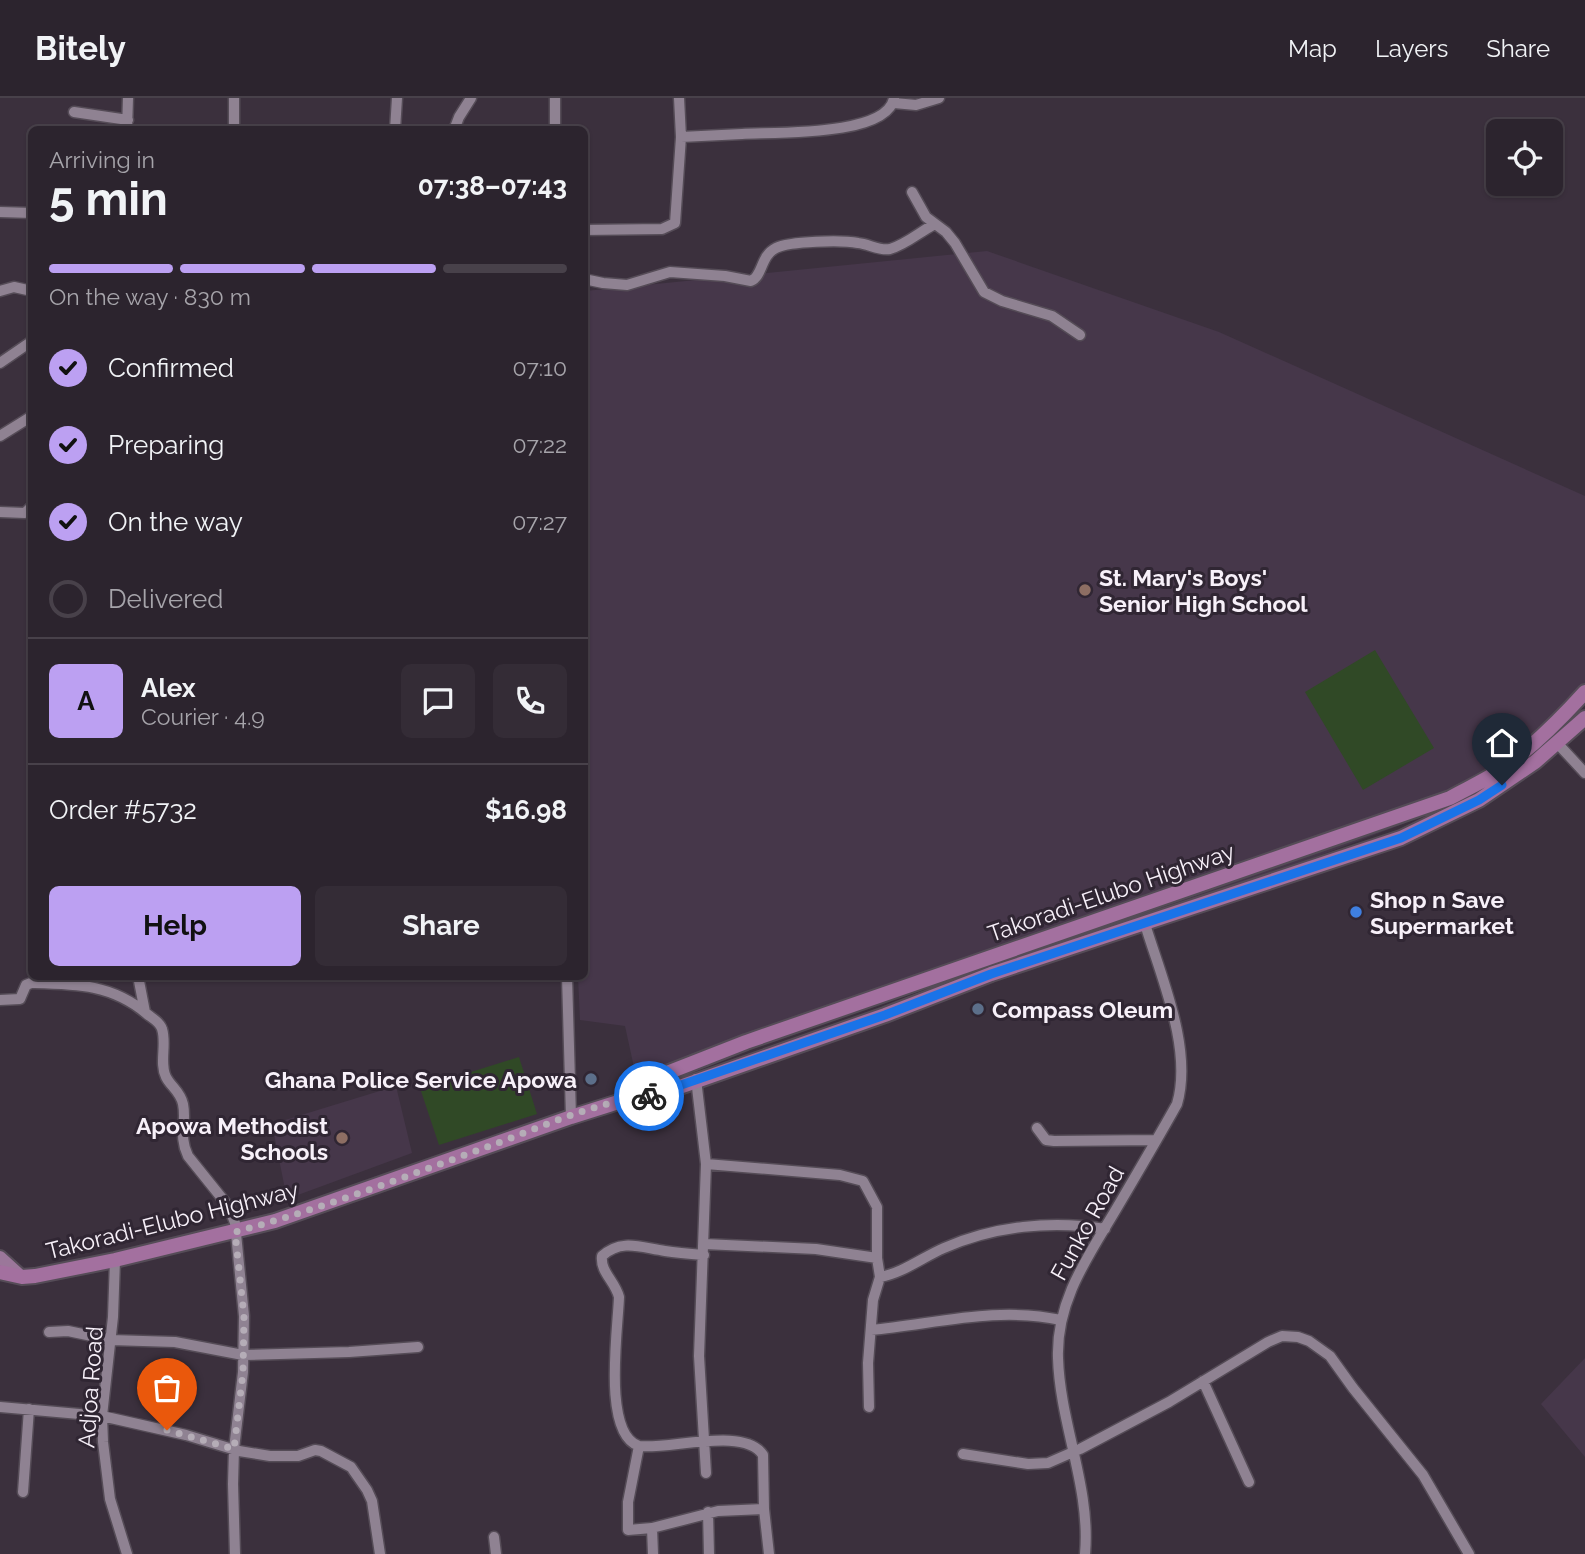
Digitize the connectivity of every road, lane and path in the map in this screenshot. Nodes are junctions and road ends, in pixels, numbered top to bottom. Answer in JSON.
{"nodes":[{"id":1,"x":128,"y":98,"type":"edge"},
{"id":2,"x":234,"y":98,"type":"edge"},
{"id":3,"x":397,"y":98,"type":"edge"},
{"id":4,"x":471,"y":98,"type":"edge"},
{"id":5,"x":555,"y":98,"type":"edge"},
{"id":6,"x":679,"y":98,"type":"edge"},
{"id":7,"x":939,"y":98,"type":"edge"},
{"id":8,"x":894,"y":101,"type":"edge"},
{"id":9,"x":74,"y":112,"type":"dead end"},
{"id":10,"x":127,"y":125,"type":"edge"},
{"id":11,"x":234,"y":126,"type":"edge"},
{"id":12,"x":395,"y":126,"type":"edge"},
{"id":13,"x":456,"y":126,"type":"edge"},
{"id":14,"x":555,"y":126,"type":"edge"},
{"id":15,"x":681,"y":138,"type":"junction"},
{"id":16,"x":912,"y":192,"type":"dead end"},
{"id":17,"x":0,"y":212,"type":"edge"},
{"id":18,"x":28,"y":213,"type":"edge"},
{"id":19,"x":933,"y":225,"type":"junction"},
{"id":20,"x":588,"y":230,"type":"edge"},
{"id":21,"x":588,"y":280,"type":"edge"},
{"id":22,"x":28,"y":290,"type":"edge"},
{"id":23,"x":0,"y":291,"type":"edge"},
{"id":24,"x":1080,"y":335,"type":"dead end"},
{"id":25,"x":28,"y":344,"type":"edge"},
{"id":26,"x":0,"y":363,"type":"edge"},
{"id":27,"x":28,"y":418,"type":"edge"},
{"id":28,"x":0,"y":436,"type":"edge"},
{"id":29,"x":28,"y":510,"type":"edge"},
{"id":30,"x":0,"y":512,"type":"edge"},
{"id":31,"x":1585,"y":692,"type":"edge"},
{"id":32,"x":1585,"y":718,"type":"edge"},
{"id":33,"x":1558,"y":744,"type":"junction"},
{"id":34,"x":1585,"y":772,"type":"edge"},
{"id":35,"x":1144,"y":924,"type":"junction"},
{"id":36,"x":139,"y":980,"type":"edge"},
{"id":37,"x":567,"y":980,"type":"edge"},
{"id":38,"x":0,"y":1000,"type":"edge"},
{"id":39,"x":145,"y":1012,"type":"junction"},
{"id":40,"x":696,"y":1079,"type":"junction"},
{"id":41,"x":631,"y":1098,"type":"junction"},
{"id":42,"x":570,"y":1117,"type":"junction"},
{"id":43,"x":1037,"y":1128,"type":"dead end"},
{"id":44,"x":1156,"y":1140,"type":"junction"},
{"id":45,"x":706,"y":1164,"type":"junction"},
{"id":46,"x":1105,"y":1229,"type":"junction"},
{"id":47,"x":235,"y":1232,"type":"junction"},
{"id":48,"x":704,"y":1249,"type":"junction"},
{"id":49,"x":0,"y":1257,"type":"edge"},
{"id":50,"x":877,"y":1258,"type":"junction"},
{"id":51,"x":115,"y":1260,"type":"junction"},
{"id":52,"x":0,"y":1272,"type":"edge"},
{"id":53,"x":22,"y":1277,"type":"junction"},
{"id":54,"x":880,"y":1277,"type":"junction"},
{"id":55,"x":1061,"y":1320,"type":"junction"},
{"id":56,"x":871,"y":1329,"type":"junction"},
{"id":57,"x":49,"y":1332,"type":"dead end"},
{"id":58,"x":111,"y":1340,"type":"junction"},
{"id":59,"x":418,"y":1347,"type":"dead end"},
{"id":60,"x":243,"y":1355,"type":"junction"},
{"id":61,"x":1203,"y":1381,"type":"junction"},
{"id":62,"x":0,"y":1407,"type":"edge"},
{"id":63,"x":869,"y":1407,"type":"dead end"},
{"id":64,"x":29,"y":1409,"type":"junction"},
{"id":65,"x":102,"y":1416,"type":"junction"},
{"id":66,"x":704,"y":1441,"type":"junction"},
{"id":67,"x":639,"y":1446,"type":"junction"},
{"id":68,"x":234,"y":1449,"type":"junction"},
{"id":69,"x":1073,"y":1451,"type":"junction"},
{"id":70,"x":963,"y":1454,"type":"dead end"},
{"id":71,"x":706,"y":1473,"type":"dead end"},
{"id":72,"x":1249,"y":1482,"type":"dead end"},
{"id":73,"x":23,"y":1492,"type":"dead end"},
{"id":74,"x":764,"y":1509,"type":"junction"},
{"id":75,"x":708,"y":1512,"type":"junction"},
{"id":76,"x":652,"y":1528,"type":"junction"},
{"id":77,"x":494,"y":1537,"type":"dead end"},
{"id":78,"x":127,"y":1554,"type":"edge"},
{"id":79,"x":235,"y":1554,"type":"edge"},
{"id":80,"x":380,"y":1554,"type":"edge"},
{"id":81,"x":496,"y":1554,"type":"edge"},
{"id":82,"x":653,"y":1554,"type":"edge"},
{"id":83,"x":709,"y":1554,"type":"edge"},
{"id":84,"x":769,"y":1554,"type":"edge"},
{"id":85,"x":1085,"y":1554,"type":"edge"},
{"id":86,"x":1469,"y":1554,"type":"edge"}],
"edges":[{"from":1,"to":10,"type":"street"},
{"from":2,"to":11,"type":"street"},
{"from":3,"to":12,"type":"street"},
{"from":4,"to":13,"type":"street"},
{"from":5,"to":14,"type":"street"},
{"from":6,"to":15,"type":"street"},
{"from":7,"to":8,"type":"street"},
{"from":8,"to":15,"type":"street"},
{"from":9,"to":10,"type":"street"},
{"from":15,"to":20,"type":"street"},
{"from":16,"to":19,"type":"street"},
{"from":17,"to":18,"type":"street"},
{"from":19,"to":21,"type":"street"},
{"from":19,"to":24,"type":"street"},
{"from":22,"to":23,"type":"street"},
{"from":25,"to":26,"type":"street"},
{"from":27,"to":28,"type":"street"},
{"from":29,"to":30,"type":"street"},
{"from":31,"to":41,"type":"highway","name":"Takoradi-Elubo Highway"},
{"from":32,"to":33,"type":"highway","name":"Takoradi-Elubo Highway"},
{"from":33,"to":34,"type":"street"},
{"from":33,"to":35,"type":"highway","name":"Takoradi-Elubo Highway"},
{"from":35,"to":40,"type":"highway","name":"Takoradi-Elubo Highway"},
{"from":35,"to":44,"type":"street","name":"Funko Road"},
{"from":36,"to":39,"type":"street"},
{"from":37,"to":42,"type":"street"},
{"from":38,"to":39,"type":"street"},
{"from":39,"to":47,"type":"street"},
{"from":40,"to":41,"type":"highway","name":"Takoradi-Elubo Highway"},
{"from":40,"to":45,"type":"street"},
{"from":41,"to":42,"type":"highway","name":"Takoradi-Elubo Highway"},
{"from":42,"to":47,"type":"highway","name":"Takoradi-Elubo Highway"},
{"from":43,"to":44,"type":"street"},
{"from":44,"to":46,"type":"street","name":"Funko Road"},
{"from":45,"to":48,"type":"street"},
{"from":45,"to":50,"type":"street"},
{"from":46,"to":54,"type":"street"},
{"from":46,"to":55,"type":"street","name":"Funko Road"},
{"from":47,"to":51,"type":"highway","name":"Takoradi-Elubo Highway"},
{"from":47,"to":60,"type":"street"},
{"from":48,"to":50,"type":"street"},
{"from":48,"to":66,"type":"street"},
{"from":48,"to":67,"type":"street"},
{"from":49,"to":53,"type":"main road"},
{"from":50,"to":54,"type":"street"},
{"from":51,"to":53,"type":"highway","name":"Takoradi-Elubo Highway"},
{"from":51,"to":58,"type":"street","name":"Adjoa Road"},
{"from":52,"to":53,"type":"highway","name":"Takoradi-Elubo Highway"},
{"from":54,"to":56,"type":"street"},
{"from":55,"to":56,"type":"street"},
{"from":55,"to":69,"type":"street","name":"Funko Road"},
{"from":56,"to":63,"type":"street"},
{"from":57,"to":58,"type":"street"},
{"from":58,"to":60,"type":"street"},
{"from":58,"to":65,"type":"street","name":"Adjoa Road"},
{"from":59,"to":60,"type":"street"},
{"from":60,"to":68,"type":"street"},
{"from":61,"to":69,"type":"street"},
{"from":61,"to":72,"type":"street"},
{"from":61,"to":86,"type":"street"},
{"from":62,"to":64,"type":"street"},
{"from":64,"to":65,"type":"street"},
{"from":64,"to":73,"type":"street"},
{"from":65,"to":68,"type":"street"},
{"from":65,"to":78,"type":"street","name":"Adjoa Road"},
{"from":66,"to":67,"type":"street"},
{"from":66,"to":71,"type":"street"},
{"from":66,"to":74,"type":"street"},
{"from":67,"to":76,"type":"street"},
{"from":68,"to":79,"type":"street"},
{"from":68,"to":80,"type":"street"},
{"from":69,"to":70,"type":"street"},
{"from":69,"to":85,"type":"street","name":"Funko Road"},
{"from":74,"to":75,"type":"street"},
{"from":74,"to":84,"type":"street"},
{"from":75,"to":76,"type":"street"},
{"from":75,"to":83,"type":"street"},
{"from":76,"to":82,"type":"street"},
{"from":77,"to":81,"type":"street"}]}
